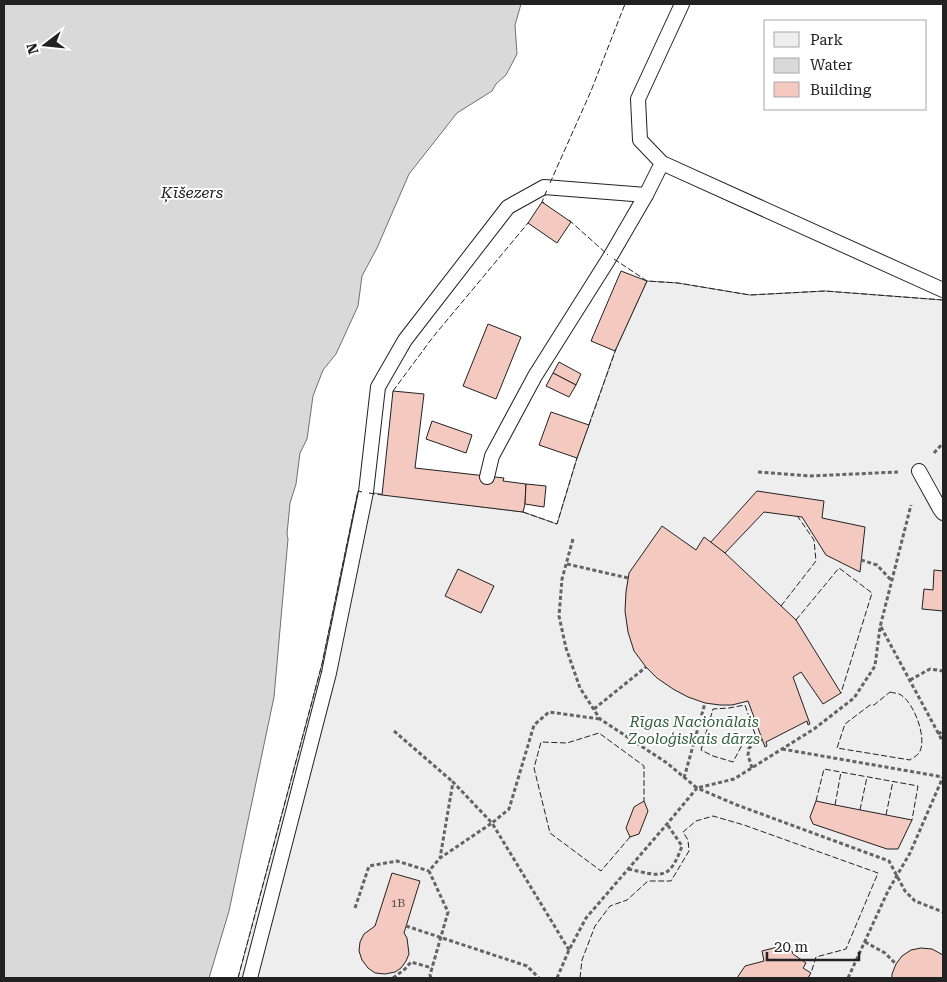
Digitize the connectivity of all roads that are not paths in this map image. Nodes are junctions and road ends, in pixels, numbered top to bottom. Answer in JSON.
{"nodes":[{"id":1,"x":682,"y":4,"type":"edge"},
{"id":2,"x":662,"y":163,"type":"junction"},
{"id":3,"x":646,"y":195,"type":"junction"},
{"id":4,"x":943,"y":290,"type":"edge"},
{"id":5,"x":919,"y":471,"type":"road end"},
{"id":6,"x":487,"y":477,"type":"dead end"},
{"id":7,"x":943,"y":513,"type":"edge"},
{"id":8,"x":250,"y":978,"type":"edge"}],
"edges":[{"from":1,"to":2,"type":"lane"},
{"from":2,"to":3,"type":"lane"},
{"from":2,"to":4,"type":"lane"},
{"from":3,"to":6,"type":"lane"},
{"from":3,"to":8,"type":"lane"},
{"from":5,"to":7,"type":"lane"}]}
